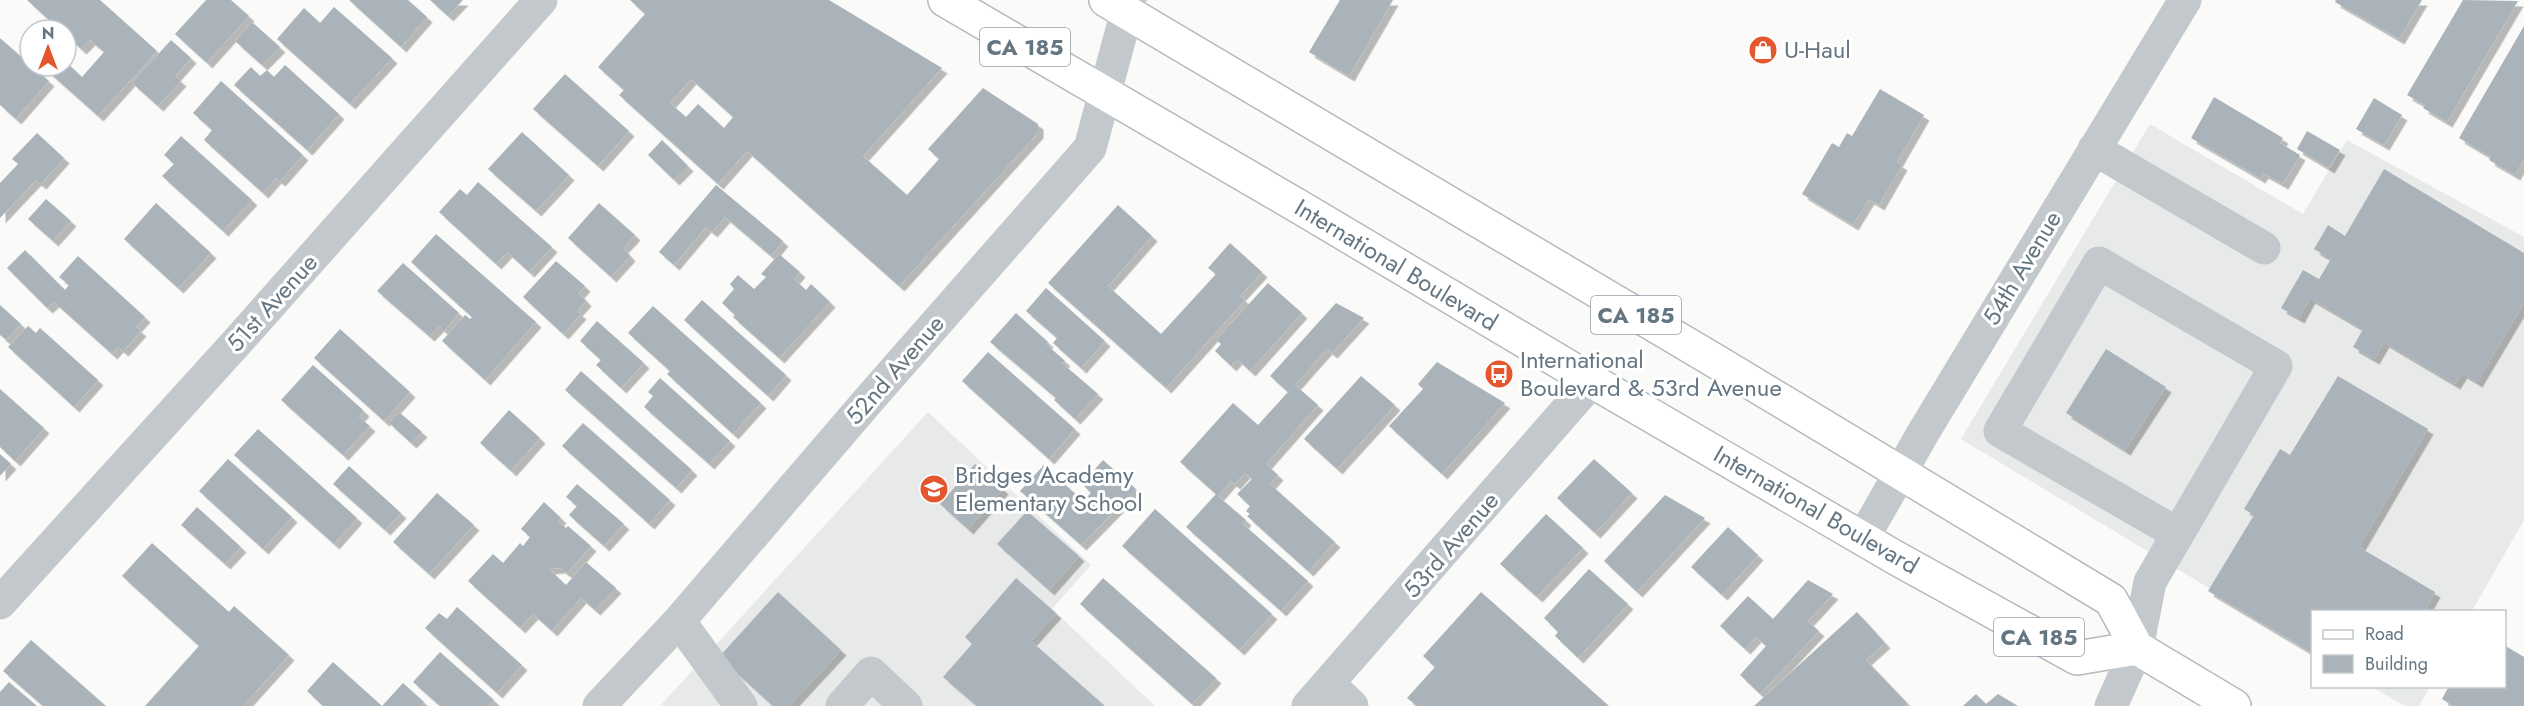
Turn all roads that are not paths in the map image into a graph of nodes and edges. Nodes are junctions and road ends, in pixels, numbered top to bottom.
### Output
1 (541, 0) edge
2 (945, 0) edge
3 (2185, 0) edge
4 (1121, 4) edge
5 (1105, 93) junction
6 (2094, 149) junction
7 (2264, 248) dead end
8 (1592, 381) junction
9 (1900, 473) junction
10 (2178, 534) junction
11 (1863, 538) junction
12 (0, 603) edge
13 (679, 621) junction
14 (2137, 648) junction
15 (1319, 695) edge
16 (599, 706) edge
17 (741, 706) edge
18 (842, 706) edge
19 (906, 706) edge
20 (1352, 706) edge
21 (2111, 706) edge
22 (2234, 706) edge

1 - 12 street, 51st Avenue
2 - 5 main road, International Boulevard / CA 185
3 - 6 street, 54th Avenue
4 - 5 street, 52nd Avenue
4 - 9 main road, CA 185
5 - 8 main road, International Boulevard / CA 185
5 - 13 street, 52nd Avenue
6 - 7 street
6 - 9 street, 54th Avenue
8 - 11 main road, International Boulevard / CA 185
8 - 15 street, 53rd Avenue
9 - 11 street, 54th Avenue
9 - 14 main road, CA 185
10 - 10 street
10 - 14 street
11 - 14 main road, International Boulevard / CA 185
13 - 16 street, 52nd Avenue
13 - 17 street
14 - 21 street
14 - 22 main road
15 - 20 street
18 - 19 street

